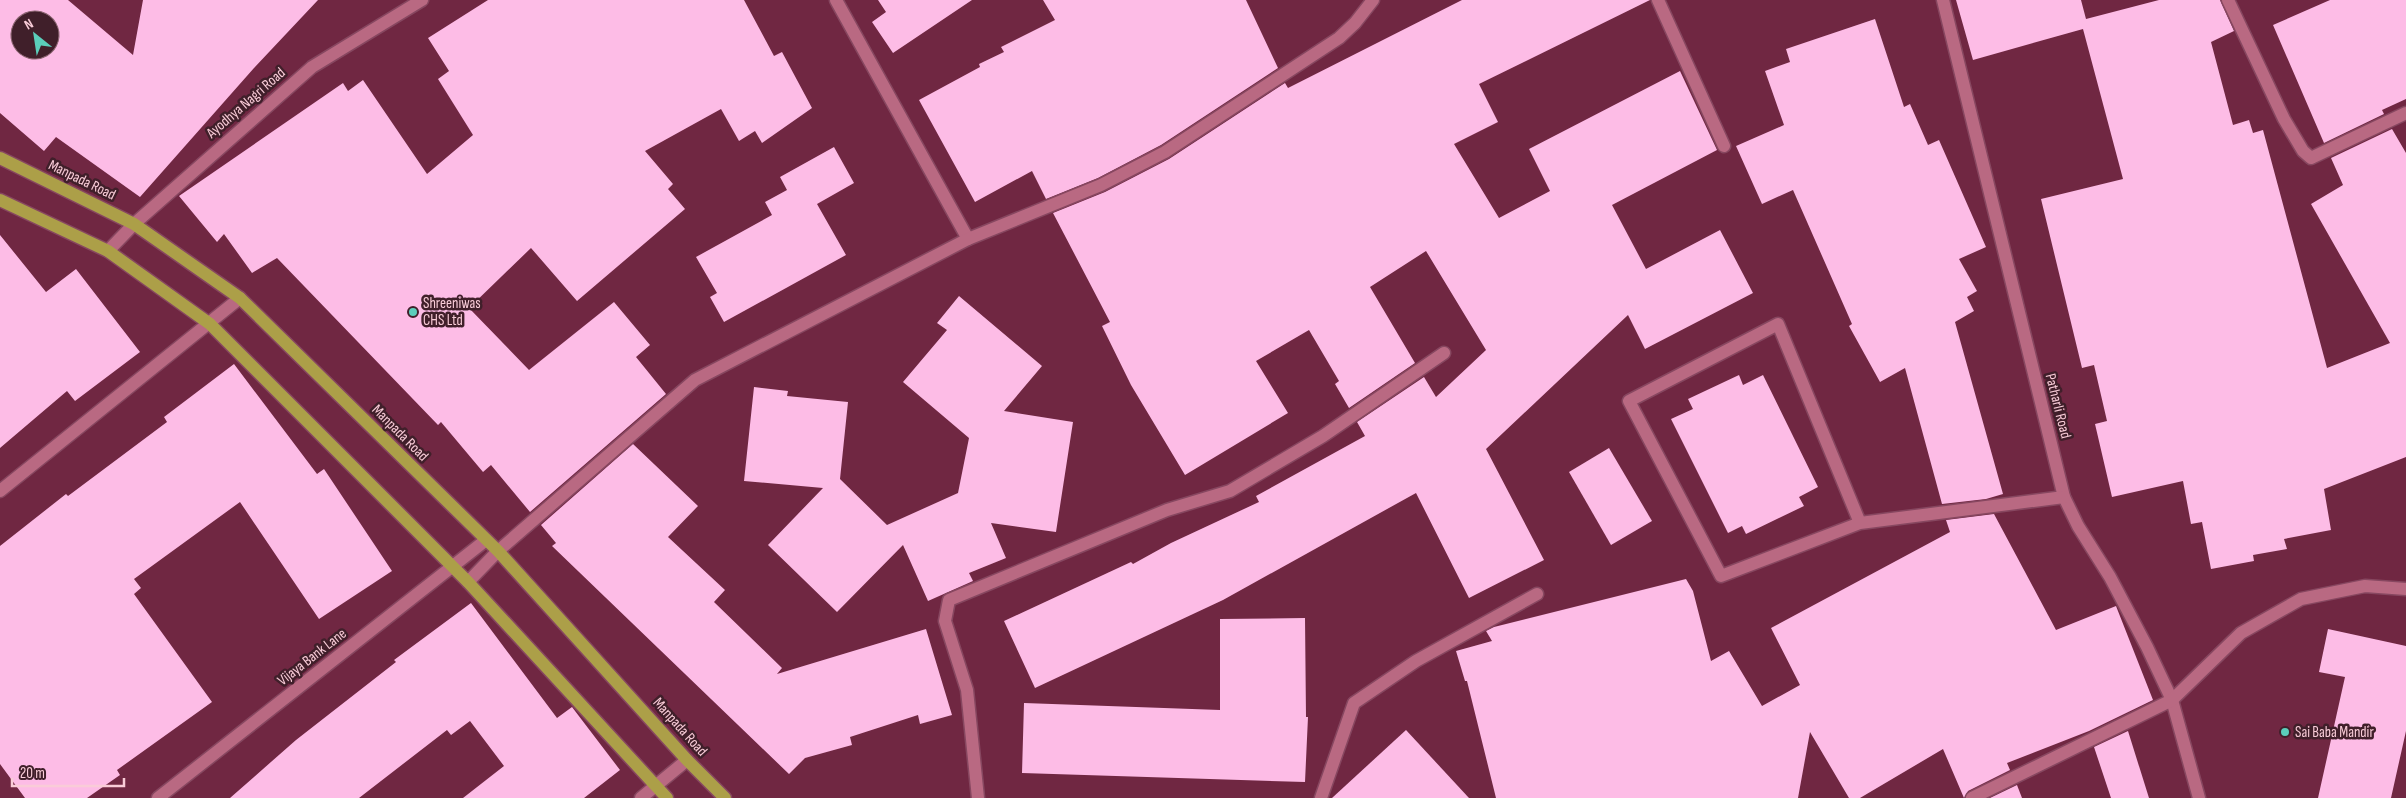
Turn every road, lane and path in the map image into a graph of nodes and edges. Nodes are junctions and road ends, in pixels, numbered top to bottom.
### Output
1 (422, 0) edge
2 (836, 0) edge
3 (1373, 0) edge
4 (1658, 0) edge
5 (1943, 0) edge
6 (2228, 0) edge
7 (2406, 114) edge
8 (1724, 146) dead end
9 (0, 158) edge
10 (0, 200) edge
11 (134, 224) junction
12 (968, 238) junction
13 (108, 251) junction
14 (240, 298) junction
15 (210, 324) junction
16 (1444, 353) dead end
17 (0, 491) edge
18 (2064, 497) junction
19 (1860, 523) junction
20 (486, 540) junction
21 (498, 551) junction
22 (453, 567) junction
23 (468, 582) junction
24 (2406, 590) edge
25 (1537, 594) dead end
26 (2172, 700) junction
27 (687, 760) junction
28 (656, 786) junction
29 (158, 798) edge
30 (641, 798) edge
31 (668, 798) edge
32 (725, 798) edge
33 (978, 798) edge
34 (1321, 798) edge
35 (1972, 798) edge
36 (2200, 798) edge

1 - 11 street, Ayodhya Nagri Road
2 - 12 street
3 - 12 street
4 - 8 street
5 - 18 street, Patharli Road
6 - 7 street
9 - 11 main road, Manpada Road
10 - 13 main road
11 - 13 street, Ayodhya Nagri Road
11 - 14 main road, Manpada Road
12 - 21 street
13 - 15 main road
14 - 15 street
14 - 20 main road, Manpada Road
15 - 17 street
15 - 22 main road
16 - 33 street
18 - 19 street
18 - 26 street, Patharli Road
19 - 19 street
20 - 21 main road, Manpada Road
20 - 22 street, Vijaya Bank Lane
21 - 23 street
21 - 27 main road, Manpada Road
22 - 23 main road
22 - 29 street, Vijaya Bank Lane
23 - 28 main road
24 - 26 street
25 - 34 street
26 - 35 street
26 - 36 street, Patharli Road
27 - 28 street
27 - 32 main road, Manpada Road
28 - 30 street
28 - 31 main road

